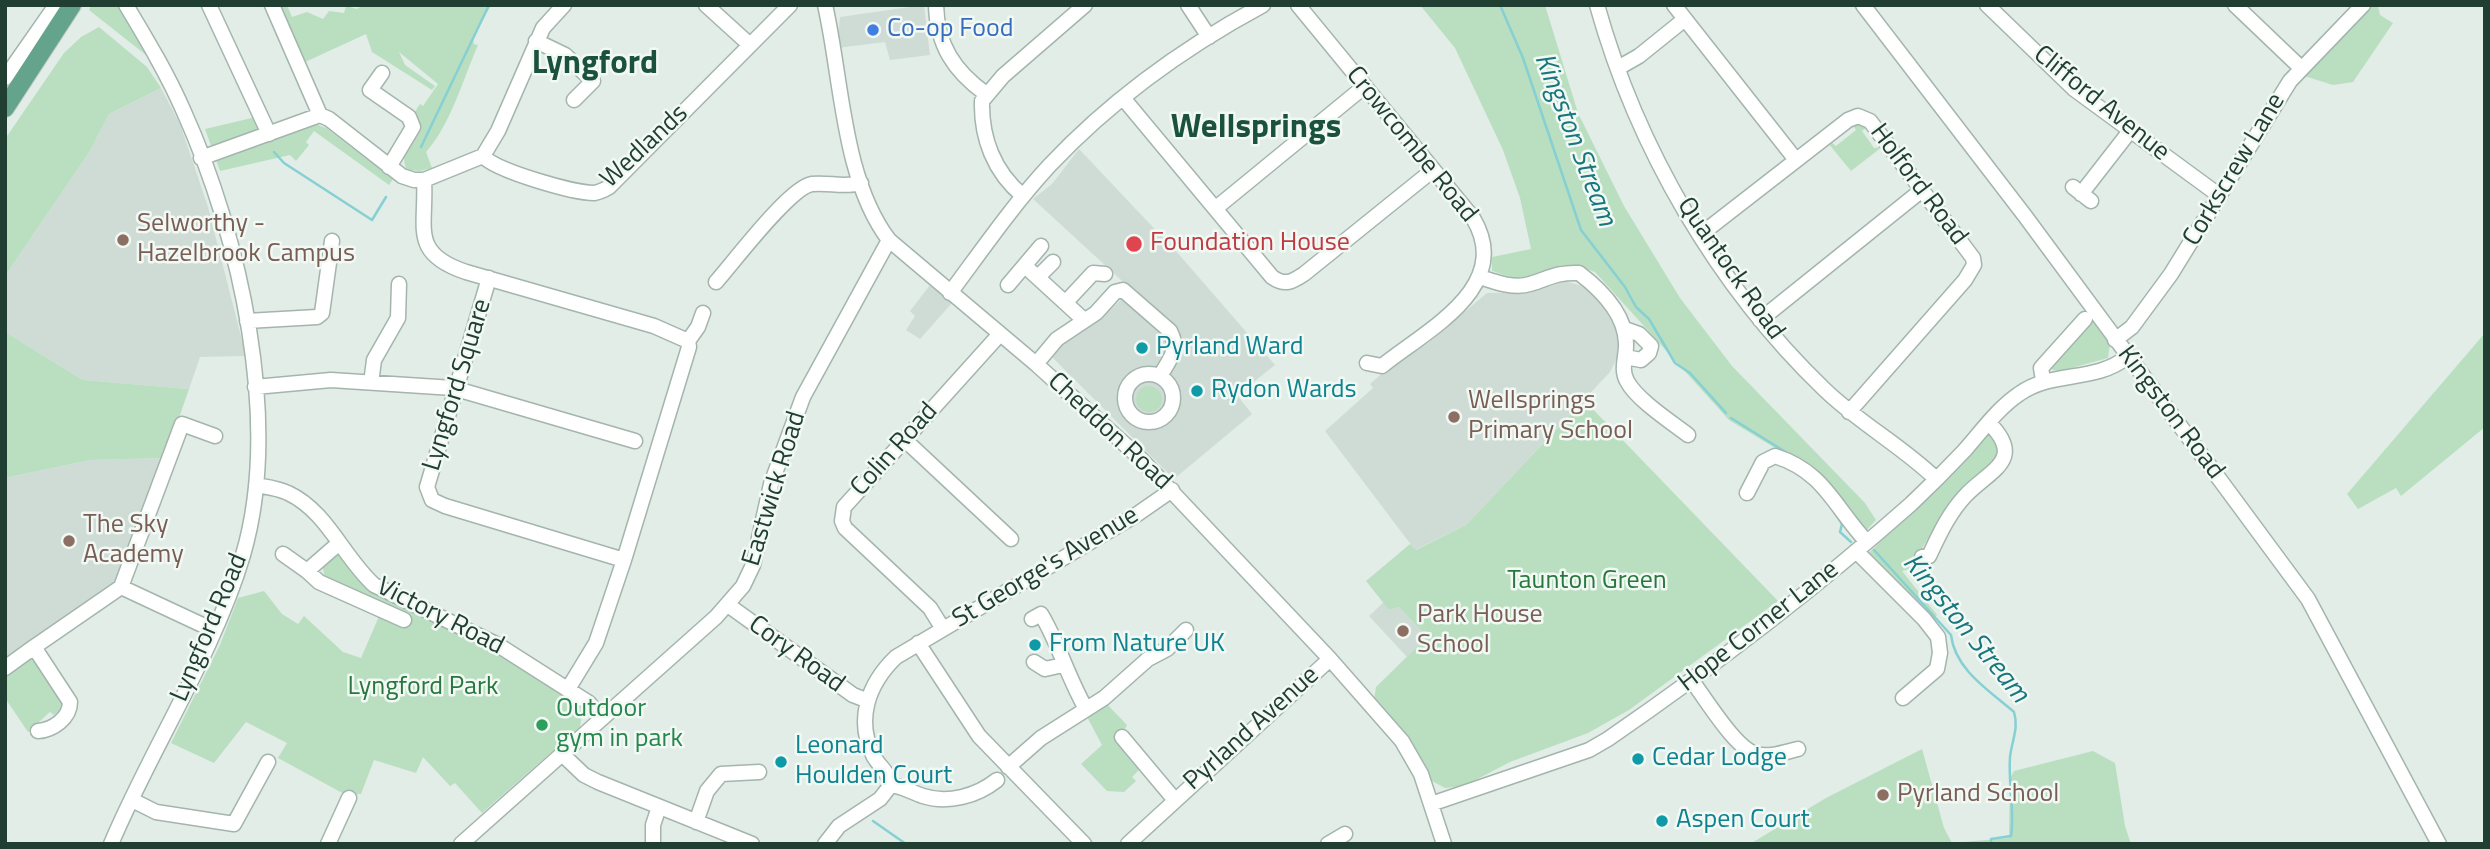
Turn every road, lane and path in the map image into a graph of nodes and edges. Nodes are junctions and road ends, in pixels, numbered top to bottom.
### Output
1 (56, 5) edge
2 (72, 5) edge
3 (126, 5) edge
4 (209, 5) edge
5 (272, 5) edge
6 (564, 5) edge
7 (706, 5) edge
8 (790, 5) edge
9 (825, 5) edge
10 (936, 5) edge
11 (1085, 5) edge
12 (1188, 5) edge
13 (1263, 5) edge
14 (1298, 5) edge
15 (1597, 5) edge
16 (1674, 5) edge
17 (1863, 5) edge
18 (1987, 5) edge
19 (2235, 5) edge
20 (2363, 5) edge
21 (1685, 19) junction
22 (1209, 37) junction
23 (536, 41) junction
24 (750, 46) junction
25 (1618, 68) junction
26 (2301, 68) junction
27 (382, 73) dead end
28 (5, 78) edge
29 (1365, 86) junction
30 (986, 94) junction
31 (1123, 98) junction
32 (575, 100) dead end
33 (5, 108) edge
34 (320, 115) junction
35 (2130, 131) junction
36 (269, 134) junction
37 (483, 156) junction
38 (201, 158) junction
39 (1796, 160) junction
40 (389, 167) junction
41 (1433, 170) junction
42 (424, 180) junction
43 (861, 183) junction
44 (1922, 190) junction
45 (2082, 194) dead end
46 (1023, 196) junction
47 (2220, 196) junction
48 (1216, 208) junction
49 (1700, 235) junction
50 (889, 240) junction
51 (332, 241) dead end
52 (1041, 246) dead end
53 (1053, 262) dead end
54 (1025, 266) junction
55 (1105, 274) dead end
56 (1038, 277) junction
57 (1480, 277) junction
58 (489, 278) junction
59 (716, 282) dead end
60 (399, 284) dead end
61 (1008, 285) dead end
62 (950, 293) junction
63 (1066, 302) junction
64 (703, 313) dead end
65 (2085, 319) dead end
66 (1084, 320) junction
67 (1760, 320) junction
68 (247, 321) junction
69 (1625, 329) junction
70 (1000, 334) junction
71 (2115, 340) junction
72 (688, 341) junction
73 (1626, 357) junction
74 (2127, 357) junction
75 (1367, 363) dead end
76 (1036, 364) junction
77 (1160, 376) dead end
78 (2043, 380) junction
79 (370, 383) junction
80 (256, 387) junction
81 (457, 389) junction
82 (1849, 412) junction
83 (1989, 422) junction
84 (1688, 435) dead end
85 (215, 436) dead end
86 (905, 440) junction
87 (635, 441) dead end
88 (1936, 479) junction
89 (256, 485) junction
90 (1172, 490) junction
91 (1747, 493) dead end
92 (1012, 539) dead end
93 (338, 544) junction
94 (1861, 547) junction
95 (283, 554) dead end
96 (1929, 558) dead end
97 (624, 560) junction
98 (307, 570) junction
99 (121, 587) junction
100 (728, 605) junction
101 (1037, 616) dead end
102 (395, 620) dead end
103 (943, 629) junction
104 (213, 630) junction
105 (1184, 638) dead end
106 (918, 643) junction
107 (34, 647) junction
108 (1330, 659) junction
109 (1034, 662) dead end
110 (1063, 665) junction
111 (5, 668) edge
112 (1692, 681) junction
113 (568, 689) junction
114 (1913, 696) dead end
115 (866, 700) junction
116 (1086, 709) junction
117 (602, 718) junction
118 (38, 731) dead end
119 (1122, 737) dead end
120 (1798, 749) dead end
121 (562, 754) junction
122 (268, 762) dead end
123 (1008, 768) junction
124 (759, 772) dead end
125 (997, 780) dead end
126 (891, 785) junction
127 (1174, 799) junction
128 (132, 800) junction
129 (1431, 804) junction
130 (350, 806) dead end
131 (659, 807) junction
132 (696, 822) junction
133 (1345, 834) dead end
134 (1076, 841) edge
135 (749, 843) edge
136 (111, 844) edge
137 (328, 844) edge
138 (461, 844) edge
139 (653, 844) edge
140 (825, 844) edge
141 (1128, 844) edge
142 (1328, 844) edge
143 (1444, 844) edge
144 (2439, 844) edge

1 - 28 street
2 - 33 main road
3 - 38 street, Lyngford Road
4 - 36 street
5 - 34 street
6 - 23 street
7 - 24 street
8 - 24 street, Wedlands
9 - 43 street, Cheddon Road
10 - 30 street
11 - 30 street
12 - 22 street
13 - 22 street
14 - 29 street, Crowcombe Road
15 - 25 street, Quantock Road
16 - 21 street
17 - 71 street, Kingston Road
18 - 35 street, Clifford Avenue
19 - 26 street
20 - 26 street, Corkscrew Lane
21 - 25 street
21 - 39 street
22 - 31 street
23 - 32 street
23 - 37 street
24 - 37 street, Wedlands
25 - 49 street, Quantock Road
26 - 47 street, Corkscrew Lane
27 - 40 street
29 - 41 street, Crowcombe Road
29 - 48 street
30 - 46 street
31 - 46 street
31 - 48 street
34 - 36 street
34 - 40 street
35 - 45 street
35 - 47 street, Clifford Avenue
36 - 38 street
37 - 42 street
38 - 68 street, Lyngford Road
39 - 44 street, Holford Road
39 - 49 street, Holford Road
40 - 42 street
41 - 48 street
41 - 57 street, Crowcombe Road
42 - 58 street, Lyngford Square
43 - 50 street, Cheddon Road
43 - 59 street
44 - 67 street
44 - 82 street, Holford Road
46 - 62 street
47 - 71 street, Corkscrew Lane
49 - 67 street, Quantock Road
50 - 62 street, Cheddon Road
50 - 100 street, Eastwick Road
51 - 68 street
52 - 54 street
53 - 56 street
54 - 56 street
54 - 61 street
55 - 63 street
56 - 63 street
57 - 69 street
57 - 75 street
58 - 72 street, Lyngford Square
58 - 81 street, Lyngford Square
60 - 79 street
62 - 70 street, Cheddon Road
63 - 66 street
64 - 72 street
65 - 78 street
66 - 76 street
66 - 77 street
67 - 82 street, Quantock Road
68 - 80 street, Lyngford Road
69 - 73 street
69 - 73 street
70 - 76 street, Cheddon Road
70 - 86 street, Colin Road
71 - 74 street, Kingston Road
72 - 97 street
73 - 84 street
74 - 78 street, Hope Corner Lane
74 - 144 street, Kingston Road
76 - 90 street, Cheddon Road
78 - 83 street, Hope Corner Lane
79 - 80 street
79 - 81 street
80 - 89 street, Lyngford Road
81 - 87 street
81 - 97 street, Lyngford Square
82 - 88 street, Quantock Road
83 - 88 street, Hope Corner Lane
83 - 96 street
85 - 99 street
86 - 92 street
86 - 103 street, Colin Road
88 - 94 street, Hope Corner Lane
89 - 93 street, Victory Road
89 - 104 street, Lyngford Road
90 - 103 street, St George's Avenue
90 - 108 street, Cheddon Road
91 - 94 street
93 - 98 street
93 - 113 street, Victory Road
94 - 112 street, Hope Corner Lane
94 - 114 street
95 - 98 street
97 - 113 street
98 - 102 street
99 - 104 street
99 - 107 street
100 - 115 street, Cory Road
100 - 117 street, Eastwick Road
101 - 110 street
103 - 106 street, St George's Avenue
104 - 128 street, Lyngford Road
105 - 116 street
106 - 115 street, St George's Avenue
106 - 123 street
107 - 111 street
107 - 118 street
108 - 127 street, Pyrland Avenue
108 - 129 street, Cheddon Road
109 - 110 street
110 - 116 street
112 - 120 street
112 - 129 street, Hope Corner Lane
113 - 117 street, Victory Road
115 - 126 street
116 - 123 street
117 - 121 street, Eastwick Road
119 - 127 street, Pyrland Avenue
121 - 131 street
121 - 138 street, Eastwick Road
122 - 128 street
123 - 134 street
124 - 132 street
125 - 126 street
126 - 140 street
127 - 141 street, Pyrland Avenue
128 - 136 street, Lyngford Road
129 - 143 street, Cheddon Road
130 - 137 street
131 - 132 street
131 - 139 street
132 - 135 street
133 - 142 street

